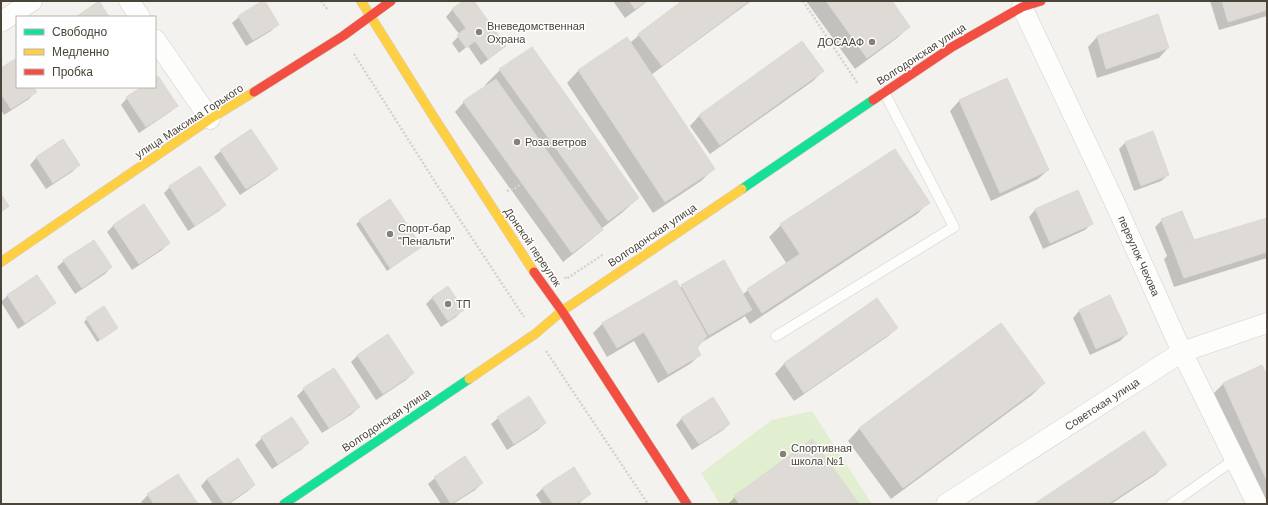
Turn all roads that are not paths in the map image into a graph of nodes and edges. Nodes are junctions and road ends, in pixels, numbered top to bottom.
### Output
1 (32, 1) edge
2 (129, 1) edge
3 (361, 1) edge
4 (391, 1) edge
5 (1041, 1) edge
6 (1022, 7) junction
7 (371, 15) junction
8 (139, 16) edge
9 (1, 22) edge
10 (156, 40) edge
11 (884, 92) junction
12 (210, 119) junction
13 (1, 262) edge
14 (562, 311) junction
15 (1267, 323) edge
16 (776, 336) dead end
17 (1182, 352) junction
18 (1235, 459) junction
19 (284, 504) edge
20 (687, 504) edge
21 (946, 504) edge
22 (1171, 504) edge
23 (1257, 504) edge

1 - 9 street
2 - 8 street
3 - 7 street, Донской переулок
4 - 7 street, улица Максима Горького
5 - 6 street, Волгодонская улица
6 - 11 street, Волгодонская улица
6 - 17 street, переулок Чехова
7 - 12 street, улица Максима Горького
7 - 14 street, Донской переулок
10 - 12 street
11 - 14 street, Волгодонская улица
11 - 16 lane
12 - 13 street, улица Максима Горького
14 - 19 street, Волгодонская улица
14 - 20 street, Донской переулок
15 - 17 street, Советская улица
17 - 18 street, переулок Чехова
17 - 21 street, Советская улица
18 - 22 lane
18 - 23 street, переулок Чехова

